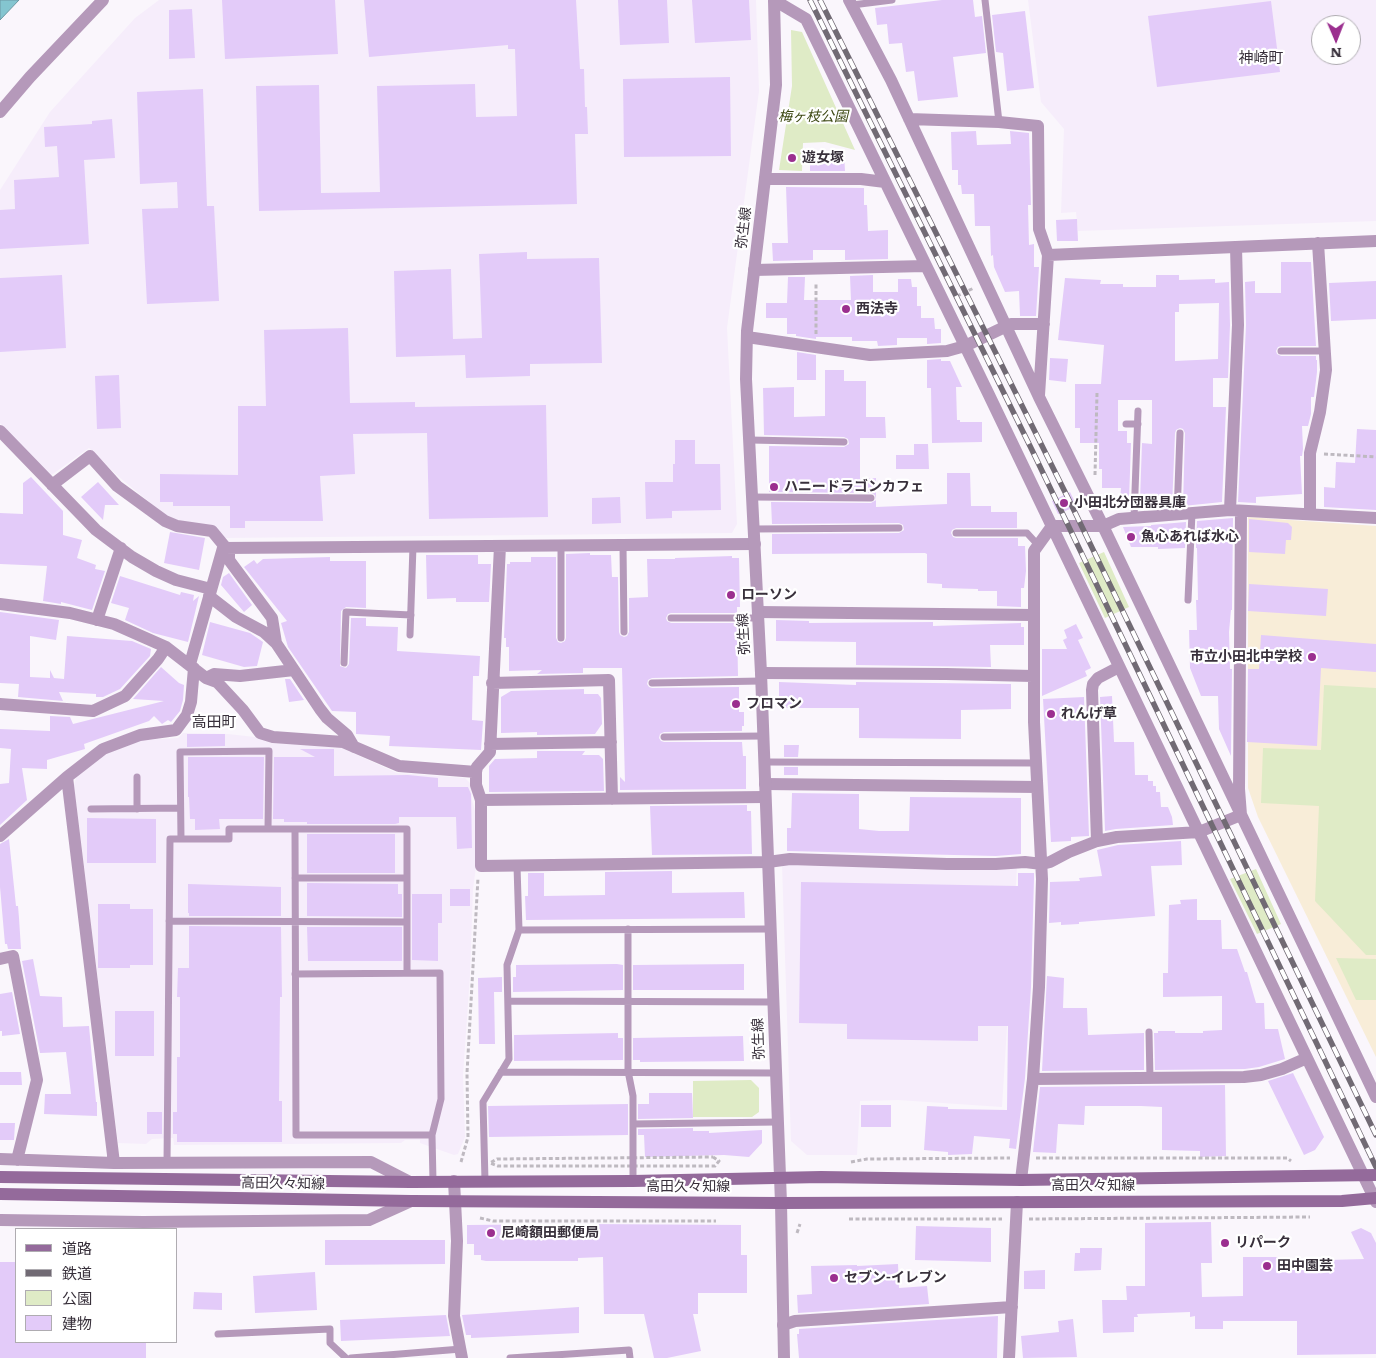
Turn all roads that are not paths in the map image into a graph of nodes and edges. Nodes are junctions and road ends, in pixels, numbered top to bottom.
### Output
1 (103, 0) edge
2 (774, 0) edge
3 (892, 0) edge
4 (985, 0) edge
5 (850, 2) edge
6 (0, 112) edge
7 (909, 119) junction
8 (999, 122) junction
9 (765, 179) junction
10 (885, 182) junction
11 (1376, 241) edge
12 (1318, 243) junction
13 (1236, 247) junction
14 (1048, 255) junction
15 (925, 266) junction
16 (754, 270) junction
17 (1044, 324) junction
18 (1007, 328) junction
19 (747, 337) junction
20 (965, 346) junction
21 (1281, 351) dead end
22 (1325, 351) junction
23 (1039, 397) junction
24 (1138, 411) dead end
25 (1126, 424) dead end
26 (1138, 424) junction
27 (0, 431) edge
28 (1180, 433) dead end
29 (750, 440) junction
30 (844, 442) dead end
31 (52, 485) junction
32 (752, 497) junction
33 (870, 498) dead end
34 (1235, 511) junction
35 (1177, 514) junction
36 (1192, 514) junction
37 (1310, 514) junction
38 (1134, 518) junction
39 (1376, 518) edge
40 (1052, 526) junction
41 (1103, 526) junction
42 (899, 528) dead end
43 (754, 529) junction
44 (956, 533) dead end
45 (755, 544) junction
46 (560, 545) junction
47 (623, 545) junction
48 (1038, 545) junction
49 (412, 546) junction
50 (500, 546) junction
51 (121, 548) junction
52 (228, 548) junction
53 (210, 593) junction
54 (1188, 600) dead end
55 (0, 604) edge
56 (411, 614) junction
57 (758, 615) junction
58 (1033, 615) junction
59 (671, 618) dead end
60 (97, 620) junction
61 (624, 632) dead end
62 (410, 635) dead end
63 (561, 638) dead end
64 (276, 643) junction
65 (166, 647) junction
66 (344, 663) dead end
67 (192, 666) junction
68 (1120, 667) junction
69 (294, 670) junction
70 (1033, 676) junction
71 (761, 677) junction
72 (206, 678) junction
73 (492, 683) junction
74 (652, 683) dead end
75 (0, 704) edge
76 (763, 736) junction
77 (664, 738) dead end
78 (611, 742) junction
79 (490, 744) junction
80 (354, 746) junction
81 (764, 762) junction
82 (1036, 762) junction
83 (476, 772) junction
84 (67, 777) junction
85 (137, 777) dead end
86 (765, 784) junction
87 (1037, 787) junction
88 (765, 798) junction
89 (612, 799) junction
90 (481, 800) junction
91 (180, 808) junction
92 (91, 809) dead end
93 (137, 809) junction
94 (1241, 815) junction
95 (268, 829) junction
96 (295, 829) junction
97 (1199, 832) junction
98 (0, 836) edge
99 (181, 839) junction
100 (1097, 841) junction
101 (768, 862) junction
102 (1042, 864) junction
103 (517, 866) junction
104 (295, 878) junction
105 (407, 878) junction
106 (169, 921) junction
107 (295, 921) junction
108 (407, 922) junction
109 (770, 929) junction
110 (519, 930) junction
111 (628, 930) junction
112 (0, 959) edge
113 (407, 973) junction
114 (295, 974) junction
115 (508, 1001) junction
116 (628, 1001) junction
117 (772, 1002) junction
118 (1149, 1032) dead end
119 (1307, 1058) junction
120 (628, 1071) junction
121 (500, 1072) junction
122 (775, 1073) junction
123 (1033, 1079) junction
124 (1150, 1079) junction
125 (1376, 1097) edge
126 (777, 1122) junction
127 (633, 1124) junction
128 (432, 1134) junction
129 (0, 1159) edge
130 (17, 1160) junction
131 (114, 1163) junction
132 (167, 1163) junction
133 (1370, 1175) edge
134 (0, 1177) edge
135 (780, 1179) junction
136 (1021, 1180) junction
137 (454, 1181) junction
138 (485, 1181) junction
139 (633, 1181) junction
140 (410, 1182) junction
141 (433, 1182) junction
142 (0, 1194) edge
143 (1375, 1199) edge
144 (411, 1200) junction
145 (456, 1201) junction
146 (1016, 1202) junction
147 (781, 1203) junction
148 (0, 1220) edge
149 (1012, 1307) junction
150 (783, 1325) junction
151 (218, 1334) dead end
152 (461, 1354) edge
153 (346, 1358) edge
154 (351, 1358) edge
155 (510, 1358) edge
156 (630, 1358) edge
157 (784, 1358) edge
158 (1009, 1358) edge

1 - 6 street
2 - 9 street, 弥生線
2 - 10 street
3 - 5 lane
4 - 8 lane
5 - 7 street
7 - 8 street
7 - 18 street
8 - 14 street
9 - 10 street
9 - 16 street, 弥生線
10 - 15 street
11 - 12 street
12 - 13 street
12 - 22 street
13 - 14 street
13 - 34 street
14 - 17 street
15 - 16 street
15 - 20 street
16 - 19 street, 弥生線
17 - 18 street
17 - 23 street
18 - 20 street
18 - 23 street
19 - 20 street
19 - 29 street, 弥生線
20 - 40 street
21 - 22 lane
22 - 37 street
23 - 41 street
24 - 26 lane
25 - 26 lane
26 - 38 lane
27 - 31 street
28 - 35 lane
29 - 30 lane
29 - 32 street, 弥生線
31 - 51 street
31 - 52 street
32 - 33 lane
32 - 43 street, 弥生線
34 - 36 street
34 - 37 street
34 - 94 street
35 - 36 street
35 - 38 street
36 - 54 lane
37 - 39 street
38 - 41 street
40 - 41 street
40 - 48 street
40 - 68 street
41 - 94 street
42 - 43 lane
43 - 45 street, 弥生線
44 - 48 lane
45 - 47 street
45 - 57 street, 弥生線
46 - 47 street
46 - 50 street
46 - 63 lane
47 - 61 lane
48 - 58 street
49 - 50 street
49 - 52 street
49 - 56 lane
50 - 73 street
51 - 53 street
51 - 60 street
52 - 53 street
52 - 64 street
53 - 64 street
53 - 67 street
55 - 60 street
56 - 62 lane
56 - 66 lane
57 - 58 street
57 - 59 lane
57 - 71 street, 弥生線
58 - 70 street
60 - 65 street
64 - 69 street
65 - 67 street
65 - 75 street
67 - 72 street
67 - 84 street
68 - 97 street
68 - 100 street
69 - 72 street
69 - 80 street
70 - 71 street
70 - 82 street
71 - 74 lane
71 - 76 street, 弥生線
72 - 80 street
73 - 78 street
73 - 79 street
76 - 77 lane
76 - 81 street, 弥生線
78 - 79 street
78 - 89 street
79 - 83 street
80 - 83 street
81 - 82 lane
81 - 86 street, 弥生線
82 - 87 street
83 - 90 street
84 - 98 street
84 - 131 street
85 - 93 lane
86 - 87 street
86 - 88 street, 弥生線
87 - 102 street
88 - 89 street
88 - 101 street, 弥生線
89 - 90 street
90 - 103 street
91 - 93 lane
91 - 95 lane
91 - 99 lane
92 - 93 lane
94 - 97 street
94 - 125 street
95 - 96 lane
95 - 99 lane
96 - 104 lane
96 - 105 lane
97 - 100 street
97 - 119 street
99 - 106 lane
100 - 102 street
101 - 102 street
101 - 103 street
101 - 109 street, 弥生線
102 - 123 street
103 - 110 lane
104 - 105 lane
104 - 107 lane
105 - 108 lane
106 - 107 lane
106 - 132 lane
107 - 108 lane
107 - 114 lane
108 - 113 lane
109 - 111 lane
109 - 117 street, 弥生線
110 - 111 lane
110 - 115 lane
111 - 116 lane
112 - 130 street
113 - 114 lane
113 - 128 lane
114 - 128 lane
115 - 116 lane
115 - 121 lane
116 - 117 lane
116 - 120 lane
117 - 122 street, 弥生線
118 - 124 lane
119 - 124 street
119 - 133 street
120 - 121 lane
120 - 122 lane
120 - 127 lane
121 - 138 lane
122 - 126 street, 弥生線
123 - 124 street
123 - 136 street
126 - 127 lane
126 - 135 street, 弥生線
127 - 139 lane
128 - 141 lane
129 - 130 street
130 - 131 street
131 - 132 street
132 - 140 street
133 - 136 main road, 高田久々知線
133 - 143 street
134 - 140 main road, 高田久々知線
135 - 136 main road, 高田久々知線
135 - 139 main road, 高田久々知線
135 - 147 street, 弥生線
137 - 138 main road, 高田久々知線
137 - 141 main road, 高田久々知線
137 - 145 street
138 - 139 main road, 高田久々知線
140 - 141 main road, 高田久々知線
142 - 144 main road, 高田久々知線
143 - 146 main road, 高田久々知線
144 - 145 main road, 高田久々知線
144 - 148 street
145 - 147 main road, 高田久々知線
145 - 152 street
146 - 147 main road, 高田久々知線
146 - 149 street
147 - 150 street, 弥生線
149 - 150 street
149 - 158 street
150 - 157 street, 弥生線
151 - 153 lane
152 - 154 lane
155 - 156 lane

